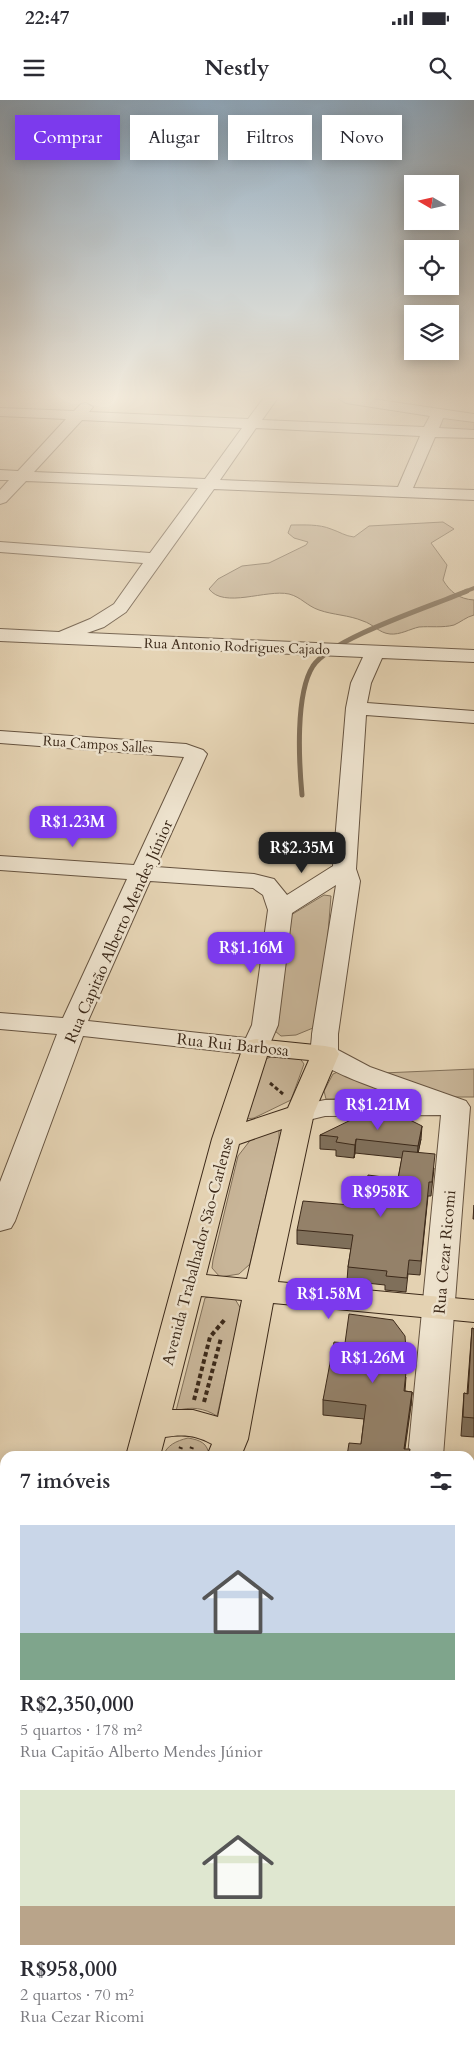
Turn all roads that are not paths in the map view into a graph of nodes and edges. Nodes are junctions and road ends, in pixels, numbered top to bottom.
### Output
1 (203, 490) edge
2 (374, 490) edge
3 (404, 491) joint
4 (474, 494) edge
5 (0, 548) edge
6 (155, 559) junction
7 (7, 636) edge
8 (48, 638) junction
9 (370, 651) junction
10 (0, 655) edge
11 (474, 656) edge
12 (356, 708) junction
13 (474, 717) edge
14 (0, 737) edge
15 (196, 754) joint
16 (0, 863) edge
17 (344, 870) junction
18 (144, 872) junction
19 (280, 910) junction
20 (0, 1021) edge
21 (74, 1027) junction
22 (256, 1047) junction
23 (325, 1054) junction
24 (465, 1107) edge
25 (300, 1112) junction
26 (226, 1139) junction
27 (0, 1221) edge
28 (188, 1284) junction
29 (260, 1290) junction
30 (440, 1308) junction
31 (474, 1311) edge
32 (147, 1441) edge
33 (228, 1448) edge
34 (426, 1451) edge

1 - 6 street
2 - 3 street
3 - 4 street
5 - 6 street
6 - 8 street
7 - 8 street, Rua Antonio Rodrigues Cajado
7 - 10 street
8 - 9 street, Rua Antonio Rodrigues Cajado
9 - 11 street, Rua Antonio Rodrigues Cajado
9 - 12 street
12 - 13 street
12 - 17 street
14 - 15 street, Rua Campos Salles
15 - 18 street, Rua Capitão Alberto Mendes Júnior
16 - 18 street
17 - 19 street
17 - 23 street
18 - 19 street
18 - 21 street, Rua Capitão Alberto Mendes Júnior
19 - 22 street
20 - 21 street, Rua Rui Barbosa
21 - 22 street, Rua Rui Barbosa
21 - 27 street, Rua Capitão Alberto Mendes Júnior
22 - 23 main road, Rua Rui Barbosa
22 - 26 main road, Avenida Trabalhador São-Carlense
23 - 24 street, Rua Rui Barbosa
23 - 25 main road
24 - 25 street
24 - 30 street, Rua Cezar Ricomi
25 - 26 main road
25 - 29 main road
26 - 28 main road, Avenida Trabalhador São-Carlense
28 - 29 main road
28 - 32 main road, Avenida Trabalhador São-Carlense
29 - 30 main road
29 - 33 main road
30 - 31 main road
30 - 34 street, Rua Cezar Ricomi
32 - 33 main road

